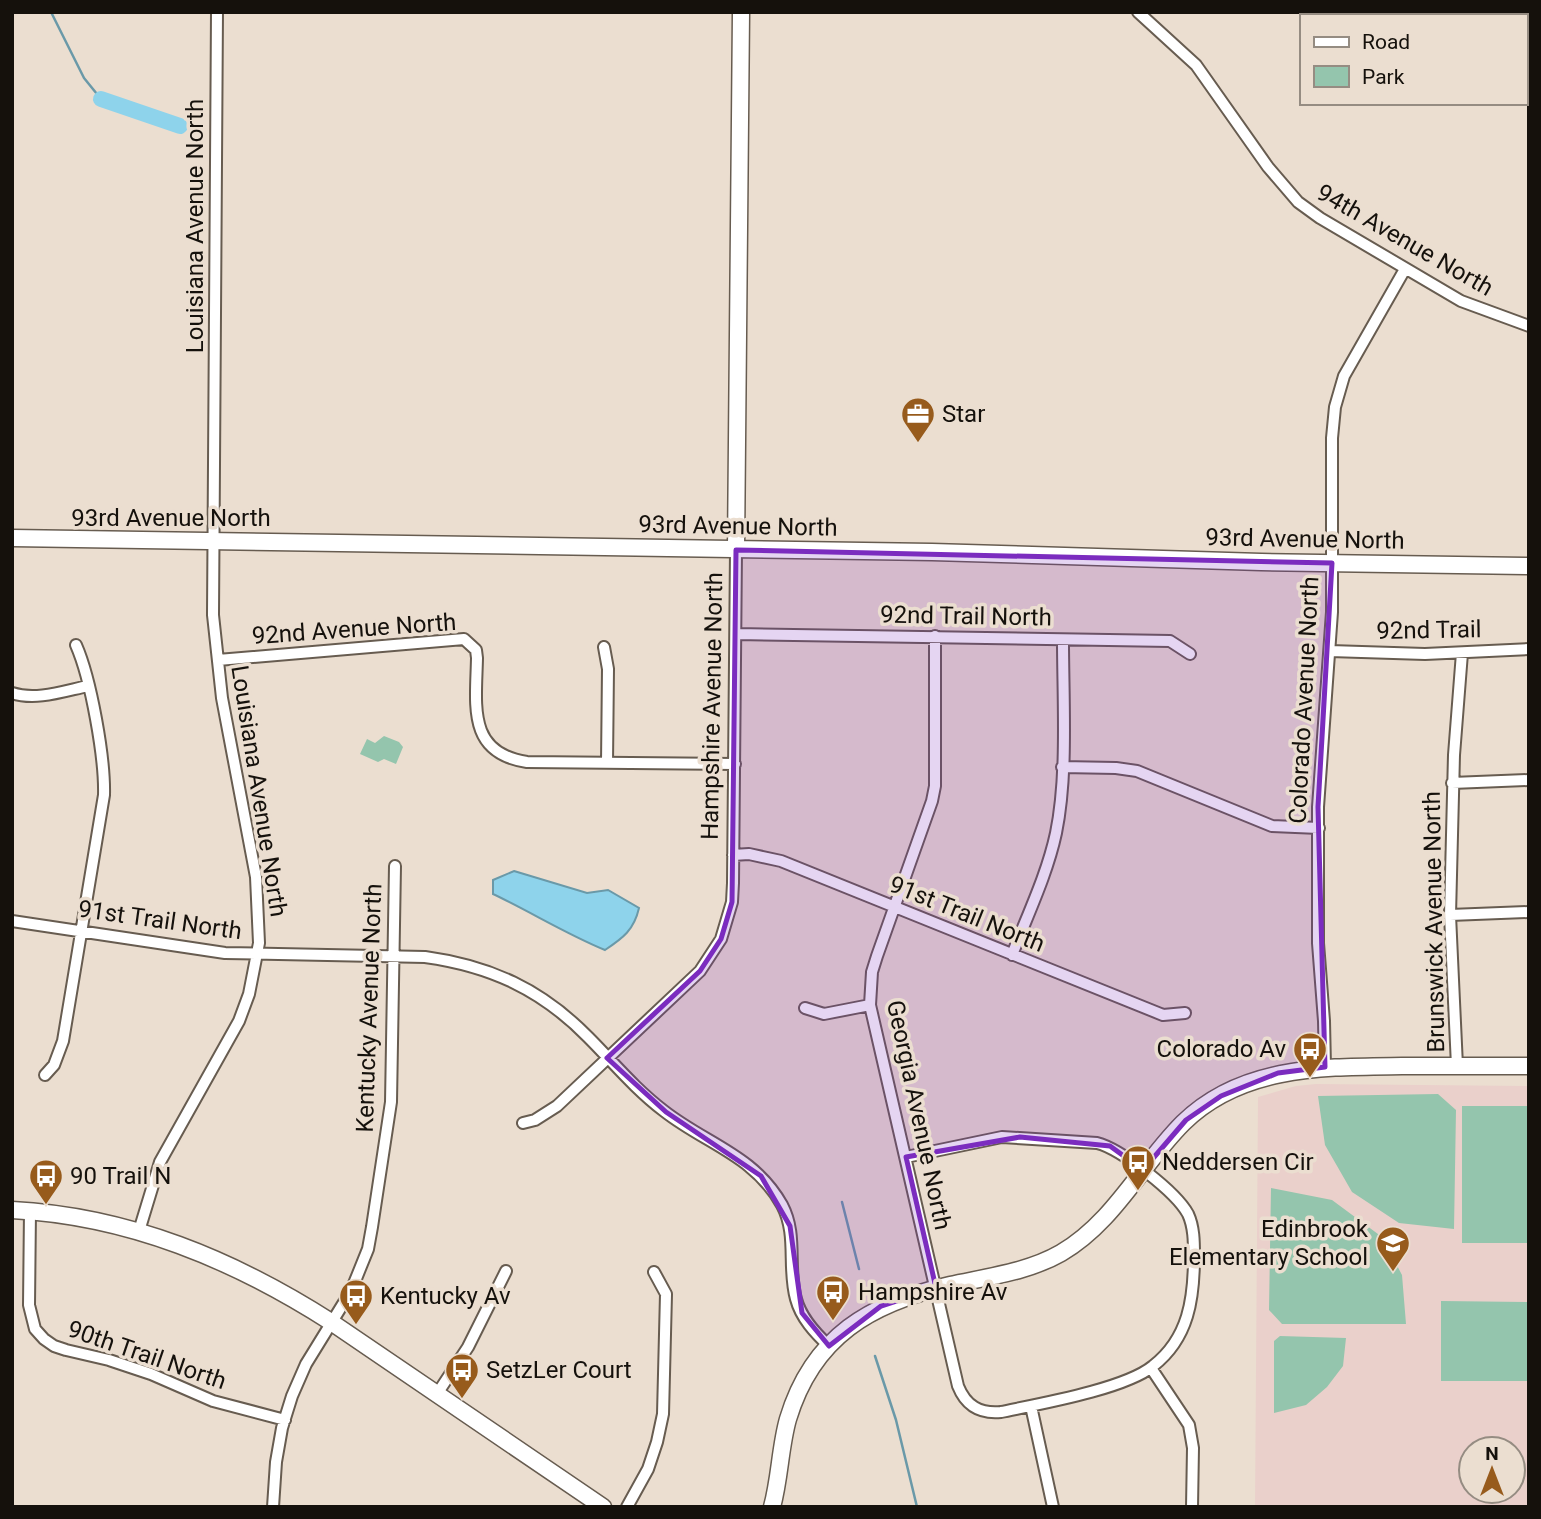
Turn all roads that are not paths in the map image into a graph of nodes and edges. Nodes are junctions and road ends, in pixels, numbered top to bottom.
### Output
1 (217, 12) edge
2 (741, 12) edge
3 (1138, 12) edge
4 (1405, 269) junction
5 (1529, 326) edge
6 (12, 538) edge
7 (214, 541) junction
8 (736, 550) junction
9 (1529, 557) edge
10 (1332, 564) junction
11 (1463, 565) junction
12 (1529, 566) edge
13 (737, 634) junction
14 (935, 636) junction
15 (1063, 640) junction
16 (76, 645) dead end
17 (604, 647) dead end
18 (1529, 649) edge
19 (1330, 651) junction
20 (1462, 653) junction
21 (1189, 654) dead end
22 (218, 660) junction
23 (88, 686) junction
24 (12, 693) edge
25 (607, 763) junction
26 (735, 764) junction
27 (1062, 767) junction
28 (1529, 780) edge
29 (1452, 783) junction
30 (1319, 828) junction
31 (733, 855) junction
32 (395, 866) dead end
33 (894, 908) junction
34 (1529, 912) edge
35 (1450, 915) junction
36 (12, 921) edge
37 (80, 931) junction
38 (258, 954) junction
39 (1012, 955) junction
40 (394, 956) junction
41 (870, 1005) junction
42 (805, 1008) dead end
43 (1185, 1013) dead end
44 (607, 1058) junction
45 (1457, 1066) junction
46 (1529, 1066) edge
47 (1325, 1067) junction
48 (46, 1075) dead end
49 (523, 1123) dead end
50 (906, 1157) junction
51 (1143, 1170) junction
52 (12, 1210) edge
53 (30, 1211) junction
54 (139, 1231) junction
55 (506, 1270) dead end
56 (654, 1272) dead end
57 (936, 1288) junction
58 (331, 1322) junction
59 (829, 1346) junction
60 (1151, 1368) junction
61 (437, 1394) junction
62 (1031, 1406) junction
63 (285, 1420) junction
64 (273, 1507) edge
65 (603, 1507) edge
66 (627, 1507) edge
67 (772, 1507) edge
68 (1053, 1507) edge
69 (1192, 1507) edge

1 - 7 street, Louisiana Avenue North
2 - 8 street, Hampshire Avenue North
3 - 4 street, 94th Avenue North
4 - 5 street, 94th Avenue North
4 - 10 street, Colorado Avenue North
6 - 7 street, 93rd Avenue North
7 - 8 street, 93rd Avenue North
7 - 22 street, Louisiana Avenue North
8 - 10 street, 93rd Avenue North
8 - 13 street, Hampshire Avenue North
9 - 11 street, 93rd Avenue North
10 - 11 street, 93rd Avenue North
10 - 19 street, Colorado Avenue North
11 - 12 street, 93rd Avenue North
13 - 14 street, 92nd Trail North
13 - 26 street, Hampshire Avenue North
14 - 15 street, 92nd Trail North
14 - 33 street, Georgia Avenue North
15 - 21 street, 92nd Trail North
15 - 27 street
16 - 23 street
17 - 25 street
18 - 20 street, 92nd Trail
19 - 20 street, 92nd Trail
19 - 30 street, Colorado Avenue North
20 - 29 street, Brunswick Avenue North
22 - 25 street, 92nd Avenue North
22 - 38 street, Louisiana Avenue North
23 - 24 street
23 - 37 street
25 - 26 street, 92nd Avenue North
26 - 31 street, Hampshire Avenue North
27 - 30 street
27 - 39 street
28 - 29 street
29 - 35 street, Brunswick Avenue North
30 - 47 street, Colorado Avenue North
31 - 33 street, 91st Trail North
31 - 44 street, Hampshire Avenue North
32 - 40 street, Kentucky Avenue North
33 - 39 street, 91st Trail North
33 - 41 street, Georgia Avenue North
34 - 35 street
35 - 45 street, Brunswick Avenue North
36 - 37 street, 91st Trail North
37 - 38 street, 91st Trail North
37 - 48 street
38 - 40 street, 91st Trail North
38 - 54 street, Louisiana Avenue North
39 - 43 street, 91st Trail North
40 - 44 street, 91st Trail North
40 - 58 street, Kentucky Avenue North
41 - 42 street
41 - 50 street, Georgia Avenue North
44 - 49 street, Hampshire Avenue North
44 - 59 street
45 - 46 street
45 - 47 street
47 - 51 street
50 - 51 street
50 - 57 street, Georgia Avenue North
51 - 57 street
51 - 60 street
52 - 53 street
53 - 54 street
53 - 63 street, 90th Trail North
54 - 58 street
55 - 61 street
56 - 66 street
57 - 59 street
57 - 62 street, Georgia Avenue North
58 - 61 street
58 - 63 street, Kentucky Avenue North
59 - 67 street
60 - 62 street
60 - 69 street
61 - 65 street
62 - 68 street
63 - 64 street, Kentucky Avenue North

